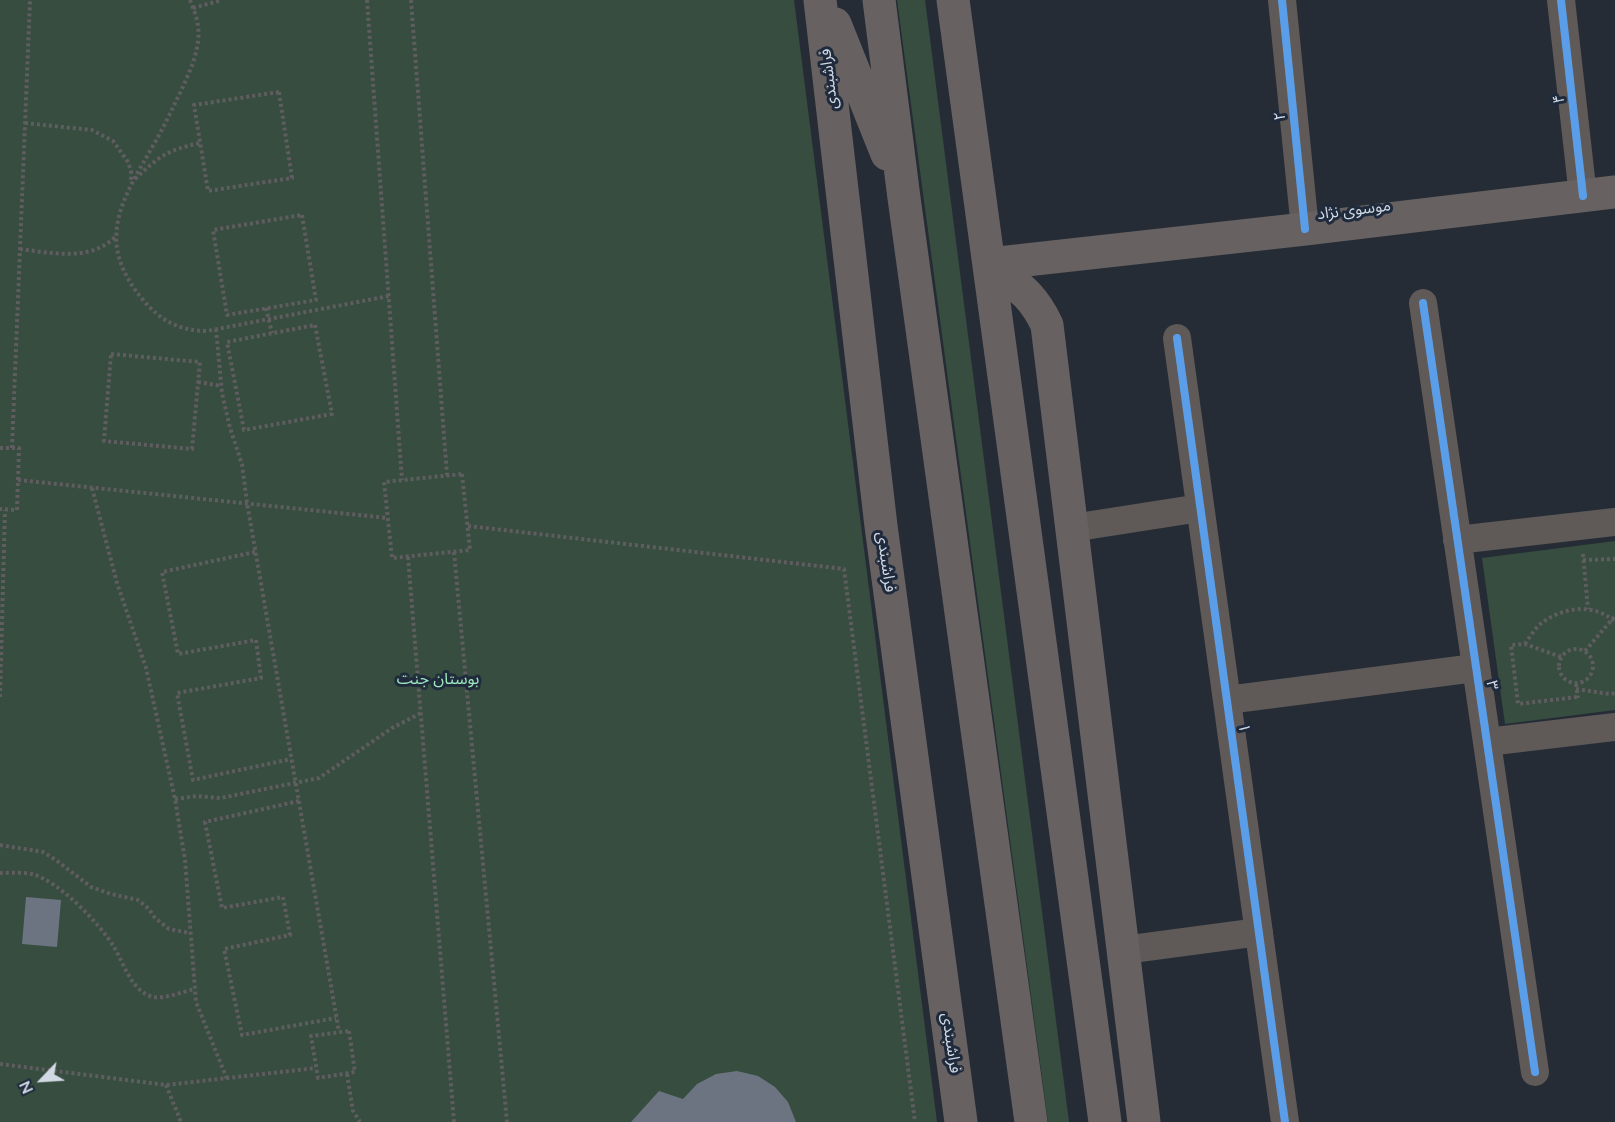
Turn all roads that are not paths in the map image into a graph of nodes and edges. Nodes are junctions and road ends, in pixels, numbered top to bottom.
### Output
1 (820, 0) edge
2 (825, 0) edge
3 (879, 0) edge
4 (954, 0) edge
5 (1282, 0) edge
6 (1561, 0) edge
7 (1615, 192) edge
8 (1583, 196) junction
9 (904, 198) junction
10 (1305, 229) junction
11 (990, 264) junction
12 (1422, 303) dead end
13 (1177, 338) dead end
14 (1200, 508) junction
15 (1615, 522) edge
16 (1072, 528) junction
17 (1457, 540) junction
18 (1476, 668) junction
19 (1227, 700) junction
20 (1615, 727) edge
21 (1486, 742) junction
22 (1259, 932) junction
23 (1124, 950) junction
24 (1534, 1072) dead end
25 (1026, 1085) junction
26 (961, 1122) edge
27 (1025, 1122) edge
28 (1031, 1122) edge
29 (1105, 1122) edge
30 (1144, 1122) edge
31 (1285, 1122) edge

1 - 26 main road, فراشبندی
2 - 9 main road
3 - 9 main road
4 - 11 main road
5 - 10 street, ۲
6 - 8 street, ۴
7 - 8 main road, موسوی نژاد
8 - 10 main road, موسوی نژاد
9 - 25 main road
10 - 11 main road, موسوی نژاد
11 - 16 main road
11 - 29 main road
12 - 17 street, ۳
13 - 14 street, ۱
14 - 16 street
14 - 19 street, ۱
15 - 17 street
16 - 23 main road
17 - 18 street, ۳
18 - 19 street
18 - 21 street, ۳
19 - 22 street, ۱
20 - 21 street
21 - 24 street, ۳
22 - 23 street
22 - 31 street, ۱
23 - 30 main road
25 - 27 main road
25 - 28 main road

